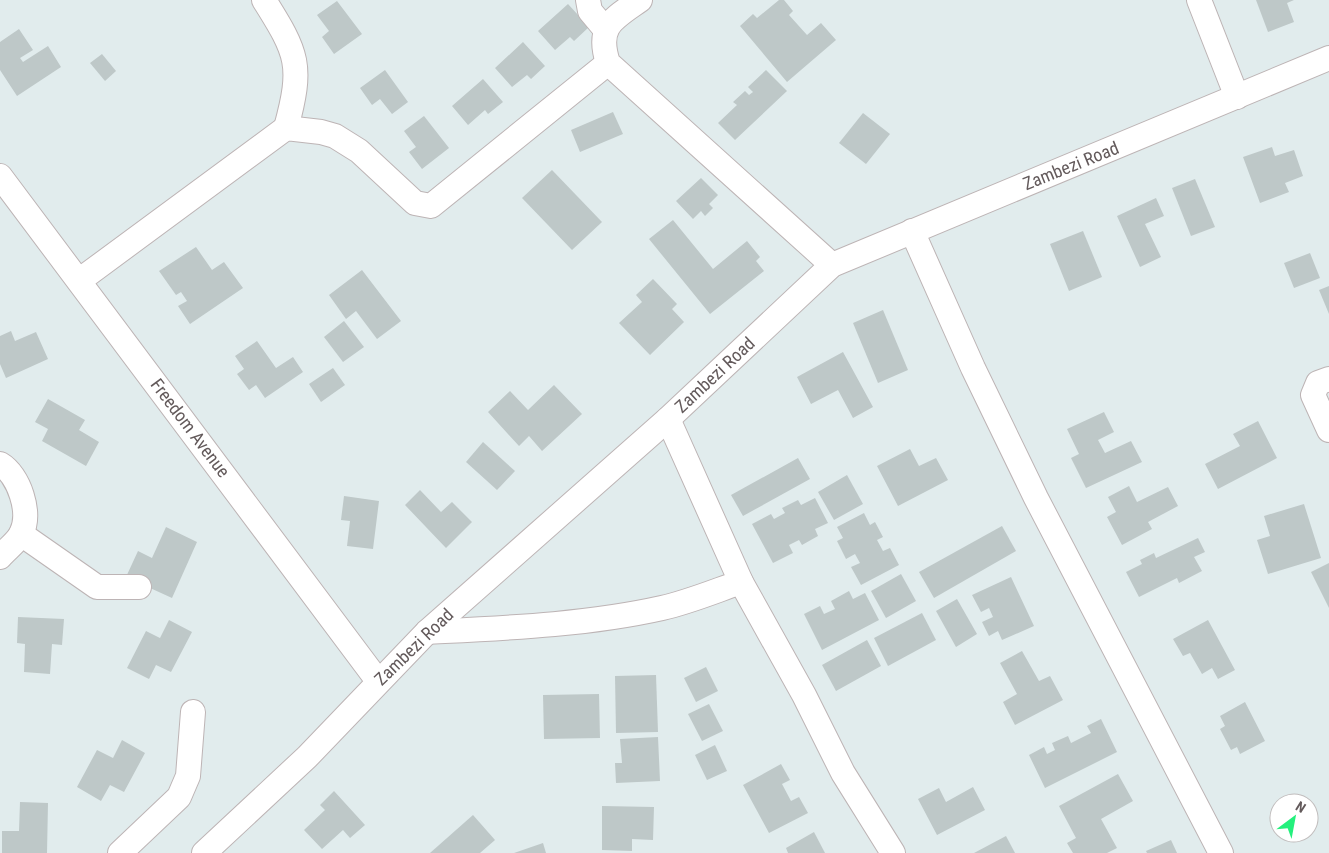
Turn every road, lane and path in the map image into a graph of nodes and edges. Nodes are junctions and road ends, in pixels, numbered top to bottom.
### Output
1 (264, 0) edge
2 (588, 0) edge
3 (640, 0) edge
4 (1199, 0) edge
5 (605, 29) junction
6 (1329, 58) edge
7 (608, 63) junction
8 (1237, 96) junction
9 (286, 128) junction
10 (0, 176) edge
11 (912, 231) junction
12 (832, 265) junction
13 (80, 280) junction
14 (1329, 379) edge
15 (668, 419) junction
16 (1329, 430) edge
17 (0, 464) edge
18 (21, 534) junction
19 (0, 557) edge
20 (741, 582) junction
21 (138, 587) dead end
22 (427, 632) junction
23 (378, 681) junction
24 (193, 712) dead end
25 (120, 853) edge
26 (204, 853) edge
27 (893, 853) edge
28 (1221, 853) edge

1 - 9 street
2 - 5 street
3 - 5 street
4 - 8 street
5 - 7 street
6 - 8 street, Zambezi Road
7 - 9 street
7 - 12 street
8 - 11 street, Zambezi Road
9 - 13 street
10 - 13 street, Freedom Avenue
11 - 12 street, Zambezi Road
11 - 28 street
12 - 15 street, Zambezi Road
13 - 23 street, Freedom Avenue
14 - 16 street
15 - 20 street
15 - 22 street, Zambezi Road
17 - 18 street
18 - 19 street
18 - 21 street
20 - 22 street
20 - 27 street
22 - 23 street, Zambezi Road
23 - 26 street, Zambezi Road
24 - 25 street

